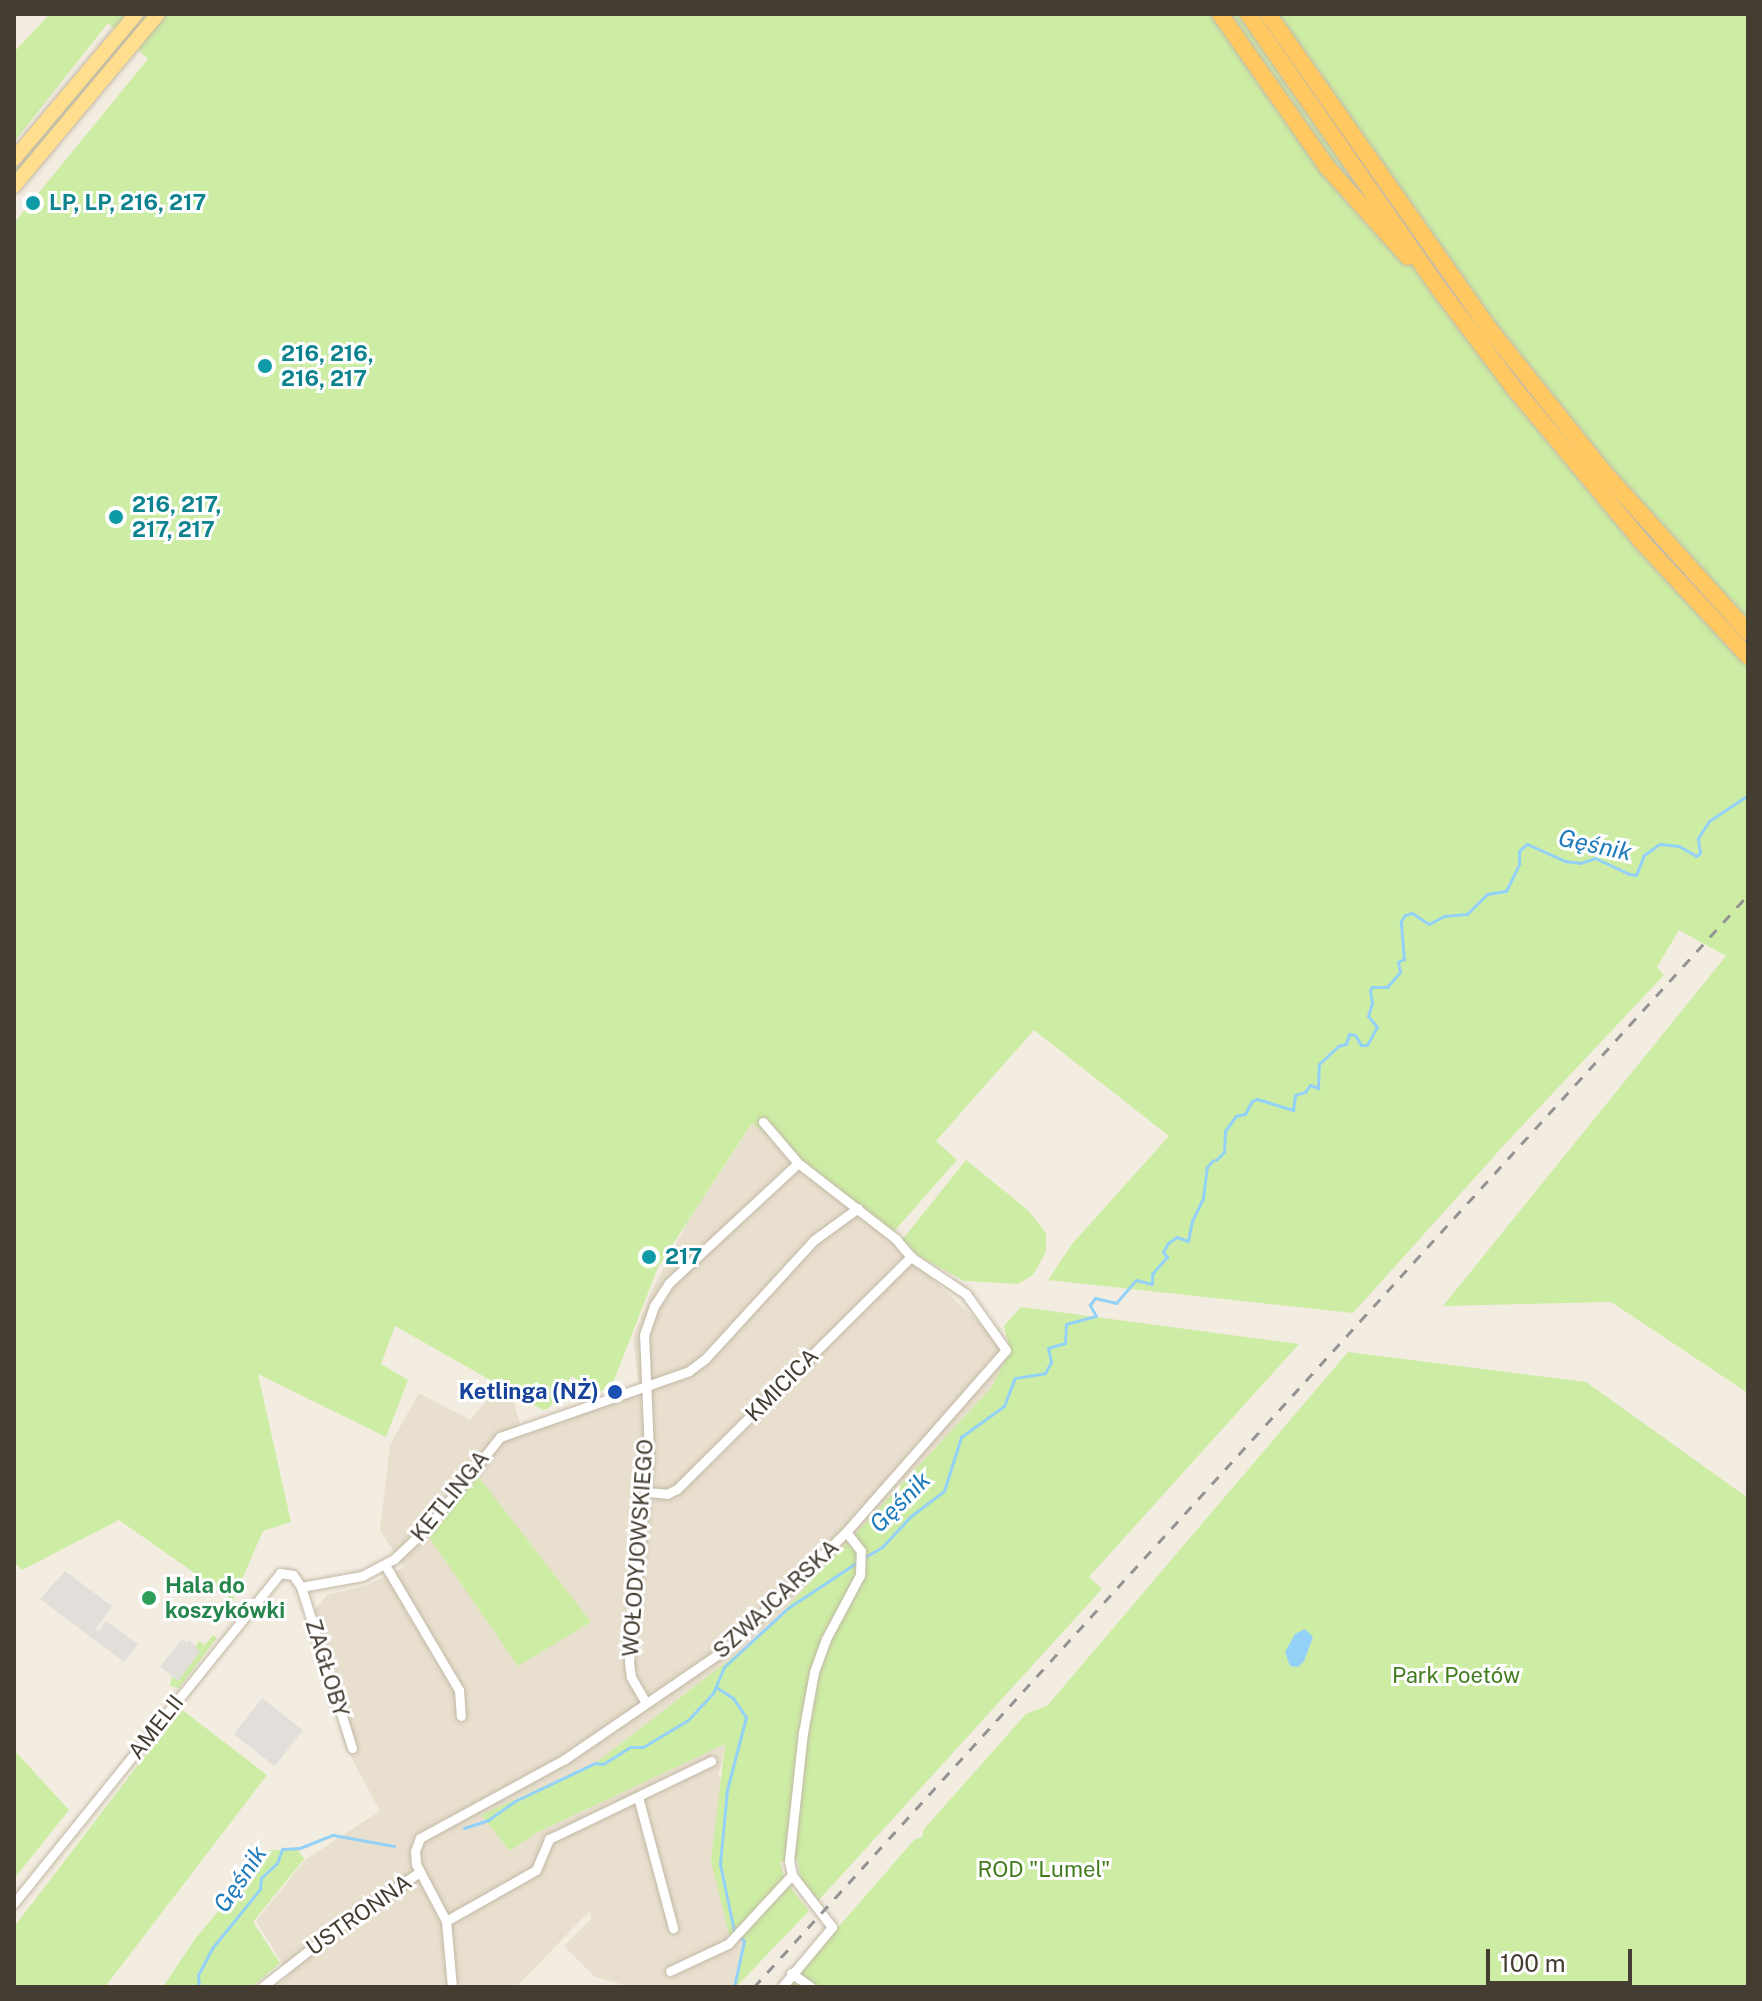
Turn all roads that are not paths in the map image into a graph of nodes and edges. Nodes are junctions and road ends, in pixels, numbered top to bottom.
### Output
1 (136, 14) edge
2 (158, 14) edge
3 (1220, 14) edge
4 (1248, 14) edge
5 (1268, 14) edge
6 (14, 159) edge
7 (14, 186) edge
8 (1440, 290) junction
9 (1748, 632) edge
10 (1748, 656) edge
11 (763, 1122) dead end
12 (798, 1163) junction
13 (858, 1208) junction
14 (911, 1257) junction
15 (644, 1388) junction
16 (646, 1492) junction
17 (846, 1532) junction
18 (385, 1565) junction
19 (301, 1587) junction
20 (646, 1703) junction
21 (461, 1716) dead end
22 (352, 1748) dead end
23 (711, 1761) dead end
24 (638, 1797) junction
25 (418, 1873) junction
26 (792, 1875) junction
27 (14, 1903) edge
28 (446, 1921) junction
29 (673, 1928) dead end
30 (670, 1971) dead end
31 (791, 1973) junction
32 (262, 1987) edge
33 (452, 1987) edge
34 (782, 1987) edge
35 (811, 1987) edge

1 - 6 main road
2 - 7 main road
3 - 8 highway
4 - 8 highway
5 - 9 highway
8 - 10 highway
11 - 12 street, SZWAJCARSKA
12 - 13 street, SZWAJCARSKA
12 - 15 street, WOŁODYJOWSKIEGO
13 - 14 street, SZWAJCARSKA
13 - 15 street, KETLINGA
14 - 16 street, KMICICA
14 - 17 street, SZWAJCARSKA
15 - 16 street, WOŁODYJOWSKIEGO
15 - 18 street, KETLINGA
16 - 20 street, WOŁODYJOWSKIEGO
17 - 20 street, SZWAJCARSKA
17 - 26 street
18 - 19 street, KETLINGA
18 - 21 street
19 - 22 street, ZAGŁOBY
19 - 27 street, AMELII
20 - 25 street, SZWAJCARSKA
23 - 24 street
24 - 28 street
24 - 29 street
25 - 28 street
25 - 32 street, USTRONNA
26 - 30 street
26 - 31 street
28 - 33 street
31 - 34 street
31 - 35 street

